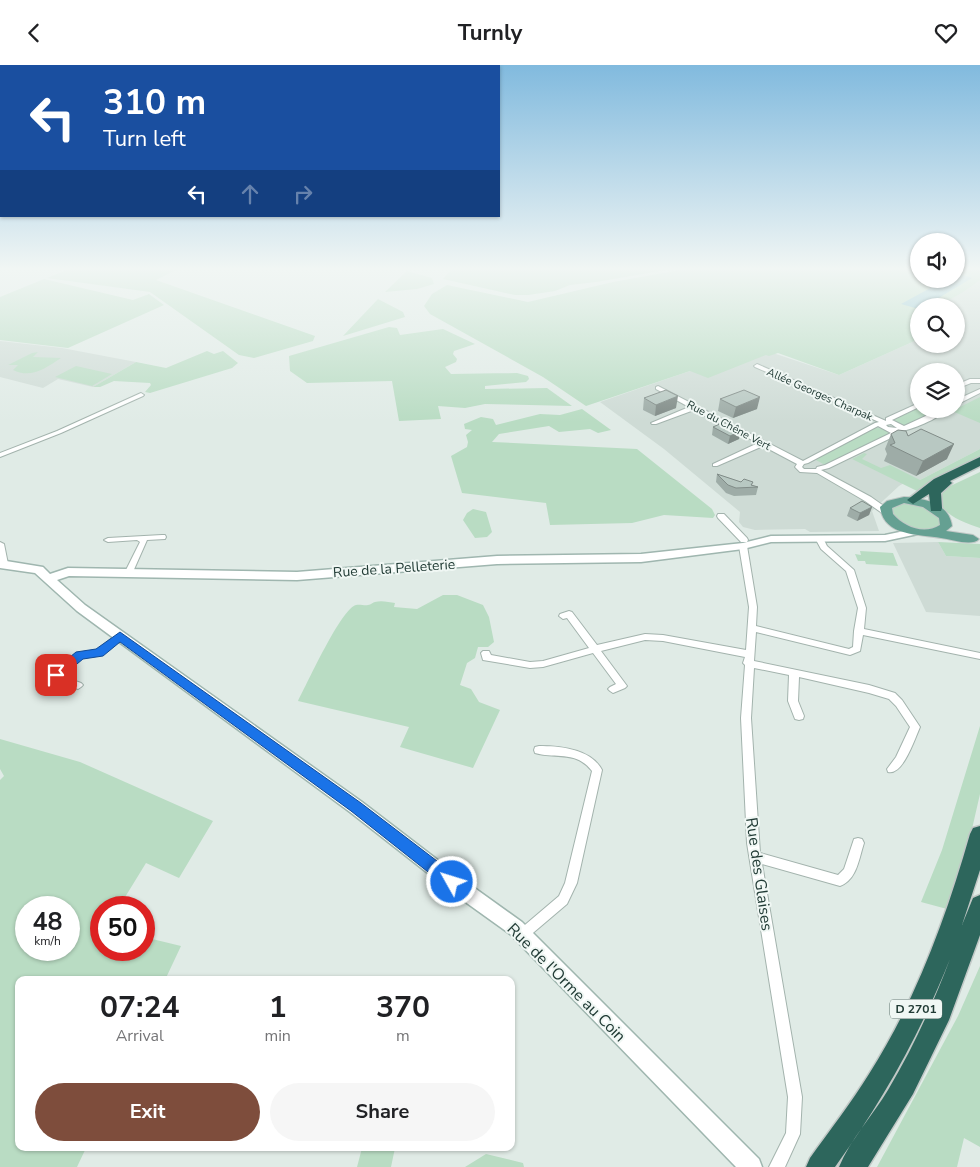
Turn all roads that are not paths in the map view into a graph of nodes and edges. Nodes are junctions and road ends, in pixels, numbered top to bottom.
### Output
1 (757, 366) dead end
2 (980, 375) edge
3 (970, 381) junction
4 (980, 381) edge
5 (965, 383) edge
6 (658, 388) dead end
7 (980, 390) edge
8 (141, 395) dead end
9 (965, 398) edge
10 (695, 407) junction
11 (910, 409) edge
12 (927, 418) edge
13 (654, 423) dead end
14 (884, 423) junction
15 (902, 428) junction
16 (893, 431) junction
17 (763, 443) junction
18 (0, 455) edge
19 (980, 461) edge
20 (803, 462) junction
21 (715, 465) dead end
22 (980, 467) edge
23 (818, 470) junction
24 (868, 499) joint
25 (913, 500) junction
26 (888, 507) junction
27 (936, 509) junction
28 (721, 516) dead end
29 (895, 524) junction
30 (946, 526) junction
31 (914, 532) junction
32 (934, 533) junction
33 (162, 537) dead end
34 (141, 538) junction
35 (819, 538) junction
36 (885, 538) junction
37 (108, 539) dead end
38 (976, 539) edge
39 (0, 543) edge
40 (742, 544) junction
41 (2, 564) edge
42 (128, 574) junction
43 (49, 578) junction
44 (563, 616) dead end
45 (751, 628) junction
46 (858, 631) junction
47 (120, 636) junction
48 (597, 650) junction
49 (486, 653) dead end
50 (980, 656) edge
51 (748, 659) junction
52 (794, 672) junction
53 (78, 685) dead end
54 (613, 689) dead end
55 (799, 716) dead end
56 (539, 750) dead end
57 (892, 769) dead end
58 (980, 834) edge
59 (858, 843) dead end
60 (755, 857) junction
61 (980, 905) edge
62 (523, 934) junction
63 (751, 1167) edge
64 (777, 1167) edge
65 (819, 1167) edge
66 (852, 1167) edge

1 - 14 street, Allée Georges Charpak
2 - 3 street
3 - 4 street
3 - 5 street
3 - 7 street
6 - 10 street, Rue du Chêne Vert
7 - 9 street
8 - 18 street
10 - 13 street
10 - 17 street, Rue du Chêne Vert
11 - 14 street
12 - 15 street
14 - 15 street
14 - 16 street
14 - 20 street
15 - 16 street
16 - 23 street
17 - 20 street, Rue du Chêne Vert
17 - 21 street
19 - 25 highway
20 - 23 street, Rue du Chêne Vert
22 - 27 highway
23 - 24 street
24 - 26 street
25 - 26 main road
25 - 27 main road
26 - 29 main road
27 - 30 main road
28 - 40 street
29 - 31 main road
29 - 36 main road
30 - 32 main road
30 - 38 main road
31 - 32 main road
31 - 36 main road, Rue de la Pelleterie
32 - 38 main road
33 - 34 street
34 - 37 street
34 - 42 street
35 - 36 main road, Rue de la Pelleterie
35 - 40 main road, Rue de la Pelleterie
35 - 46 street
39 - 41 street
40 - 42 main road, Rue de la Pelleterie
40 - 45 street, Rue des Glaises
41 - 43 main road, Rue de l'Orme au Coin
42 - 43 main road, Rue de la Pelleterie
43 - 47 main road, Rue de l'Orme au Coin
44 - 48 street
45 - 46 street
45 - 51 street, Rue des Glaises
46 - 50 street
47 - 53 street
47 - 62 main road, Rue de l'Orme au Coin
48 - 49 street
48 - 51 street
48 - 54 street
51 - 52 street
51 - 60 street, Rue des Glaises
52 - 55 street
52 - 57 street
56 - 62 street
58 - 65 highway, D 2701
59 - 60 street
60 - 64 street, Rue des Glaises
61 - 66 highway, D 2701
62 - 63 main road, Rue de l'Orme au Coin

